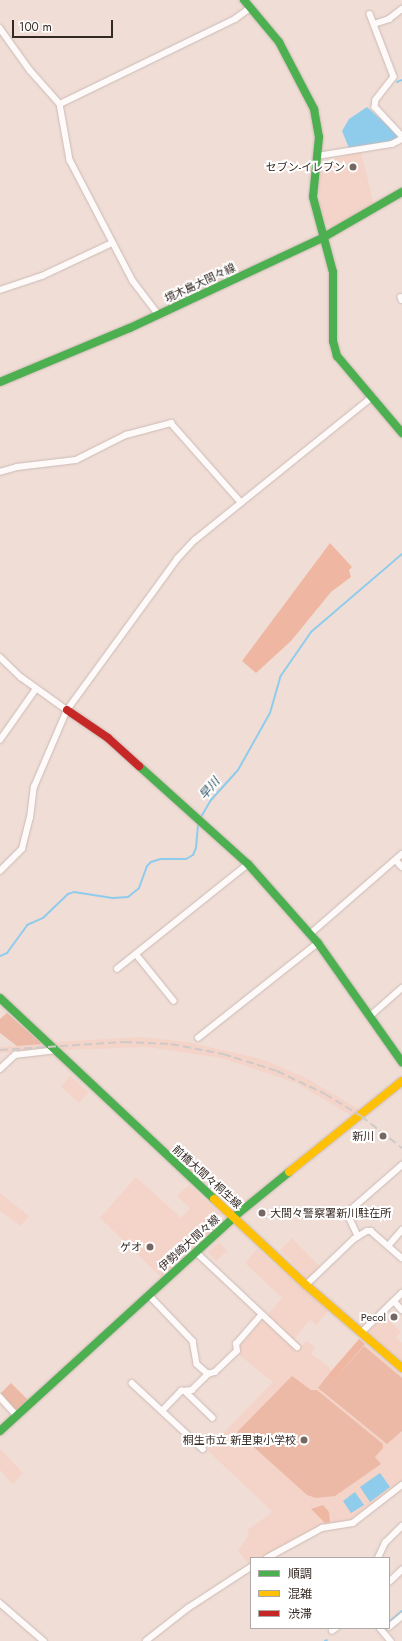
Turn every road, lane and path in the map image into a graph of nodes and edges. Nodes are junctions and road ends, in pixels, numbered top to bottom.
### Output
1 (244, 0) edge
2 (250, 8) junction
3 (402, 9) edge
4 (370, 14) dead end
5 (374, 24) junction
6 (0, 28) edge
7 (60, 104) junction
8 (402, 136) edge
9 (402, 139) edge
10 (317, 156) junction
11 (402, 192) edge
12 (324, 237) junction
13 (112, 243) junction
14 (0, 290) edge
15 (159, 315) junction
16 (0, 382) edge
17 (372, 397) junction
18 (402, 432) edge
19 (0, 472) edge
20 (241, 502) junction
21 (0, 657) edge
22 (36, 689) junction
23 (67, 710) junction
24 (0, 740) edge
25 (402, 854) edge
26 (396, 860) junction
27 (248, 864) junction
28 (402, 867) edge
29 (0, 871) edge
30 (310, 934) junction
31 (318, 944) junction
32 (136, 954) junction
33 (117, 969) dead end
34 (402, 988) edge
35 (0, 998) edge
36 (174, 1000) dead end
37 (369, 1017) junction
38 (198, 1038) dead end
39 (57, 1050) junction
40 (402, 1062) edge
41 (0, 1069) edge
42 (402, 1081) edge
43 (402, 1165) edge
44 (234, 1217) junction
45 (402, 1230) edge
46 (358, 1237) junction
47 (388, 1246) junction
48 (196, 1252) junction
49 (402, 1258) edge
50 (306, 1285) junction
51 (402, 1293) edge
52 (149, 1295) junction
53 (394, 1301) junction
54 (402, 1310) edge
55 (260, 1315) junction
56 (361, 1332) junction
57 (297, 1347) dead end
58 (402, 1368) edge
59 (208, 1374) junction
60 (132, 1383) dead end
61 (186, 1392) junction
62 (0, 1397) edge
63 (162, 1411) junction
64 (17, 1416) junction
65 (213, 1418) dead end
66 (0, 1431) edge
67 (203, 1449) dead end
68 (401, 1488) edge
69 (402, 1526) edge
70 (269, 1557) edge
71 (378, 1557) edge
72 (250, 1568) edge
73 (402, 1570) edge
74 (390, 1581) edge
75 (0, 1603) edge
76 (402, 1616) edge
77 (390, 1625) edge
78 (385, 1629) edge
79 (44, 1641) edge
80 (146, 1641) edge
81 (391, 1641) edge

1 - 2 main road
2 - 7 street
2 - 10 main road
3 - 5 street
4 - 5 street
5 - 8 street
6 - 7 street
7 - 13 street
9 - 10 street
10 - 12 main road
11 - 12 main road, 境木島大間々線
12 - 15 main road, 境木島大間々線
12 - 17 main road
13 - 14 street
13 - 15 street
15 - 16 main road, 境木島大間々線
17 - 18 main road
17 - 20 street
19 - 20 street
20 - 23 street
21 - 22 street
22 - 23 street
22 - 24 street
23 - 27 main road
23 - 29 street
25 - 26 street
26 - 28 street
26 - 30 street
27 - 30 main road
27 - 32 street
30 - 31 main road
31 - 37 main road
31 - 38 street
32 - 33 street
32 - 36 street
34 - 37 street
35 - 39 main road, 前橋大間々桐生線
37 - 40 main road
39 - 41 street
39 - 44 main road, 前橋大間々桐生線
42 - 44 main road, 伊勢崎大間々線
43 - 46 street
44 - 48 main road, 伊勢崎大間々線
44 - 50 main road, 前橋大間々桐生線
45 - 47 street
46 - 47 street
46 - 50 street
47 - 49 street
48 - 52 main road, 伊勢崎大間々線
48 - 55 street
50 - 56 main road, 前橋大間々桐生線
51 - 53 street
52 - 59 street
52 - 64 main road, 伊勢崎大間々線
53 - 54 street
53 - 56 street
55 - 57 street
55 - 59 street
56 - 58 main road, 前橋大間々桐生線
59 - 61 street
60 - 63 street
61 - 63 street
61 - 65 street
62 - 64 street
63 - 67 street
64 - 66 main road, 伊勢崎大間々線
68 - 70 street
69 - 71 street
72 - 80 street
73 - 74 street
75 - 79 street
76 - 77 street
78 - 81 street

